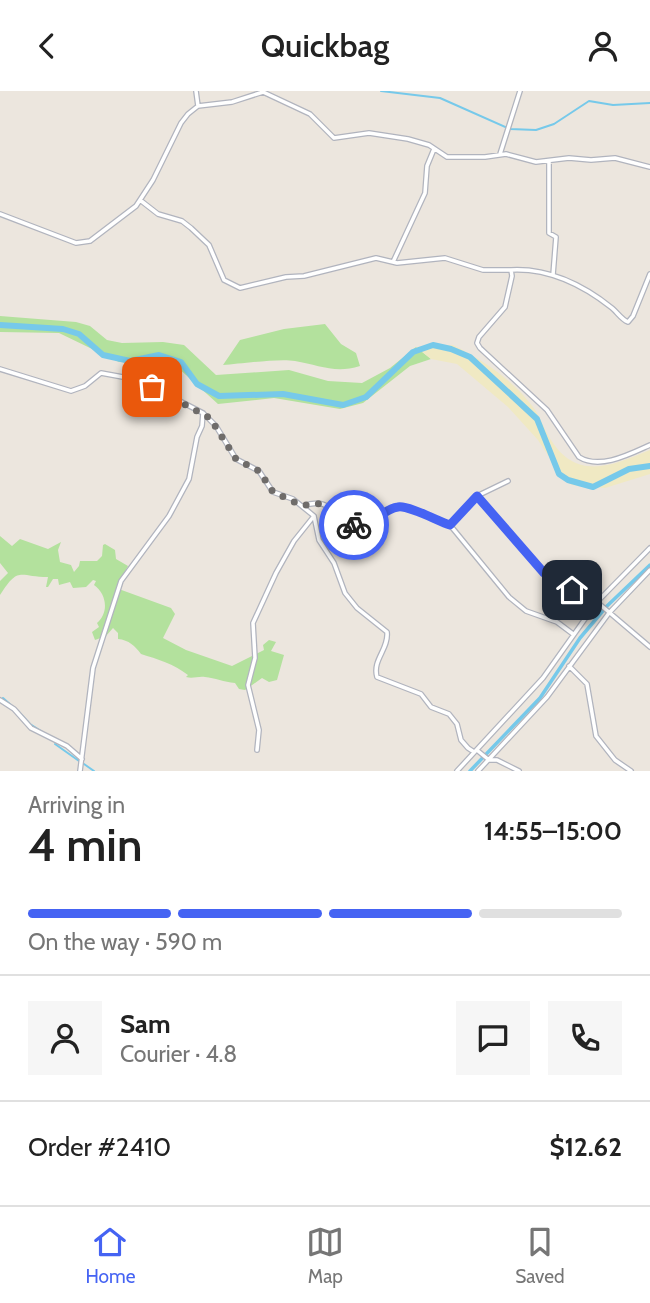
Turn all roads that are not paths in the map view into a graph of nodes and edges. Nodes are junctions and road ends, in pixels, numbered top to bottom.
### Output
1 (196, 91) edge
2 (520, 91) edge
3 (198, 106) junction
4 (433, 149) junction
5 (500, 154) junction
6 (549, 161) junction
7 (650, 167) edge
8 (139, 200) junction
9 (0, 214) edge
10 (393, 262) junction
11 (511, 269) junction
12 (650, 274) edge
13 (553, 275) junction
14 (0, 369) edge
15 (203, 413) junction
16 (650, 446) edge
17 (508, 481) dead end
18 (477, 496) junction
19 (303, 506) junction
20 (314, 516) junction
21 (450, 525) junction
22 (650, 548) edge
23 (650, 570) edge
24 (599, 603) junction
25 (607, 612) junction
26 (573, 634) junction
27 (650, 647) edge
28 (569, 666) junction
29 (0, 700) edge
30 (257, 750) dead end
31 (476, 751) junction
32 (82, 759) junction
33 (489, 760) junction
34 (80, 771) edge
35 (457, 771) edge
36 (478, 771) edge
37 (519, 771) edge
38 (631, 771) edge

1 - 3 street
2 - 5 street
3 - 4 street
3 - 8 street
4 - 5 street
4 - 10 street
5 - 6 street
6 - 7 street
6 - 13 street
8 - 9 street
8 - 10 street
10 - 11 street
11 - 13 street
11 - 16 street
12 - 13 street
14 - 15 street
15 - 19 street
15 - 32 street
17 - 18 street
18 - 21 street
18 - 24 street
19 - 20 street
19 - 21 street
20 - 30 street
20 - 31 street
21 - 26 street
22 - 24 street
23 - 25 street
24 - 25 street
24 - 26 street
25 - 27 street
25 - 28 street
26 - 31 street
28 - 33 street
28 - 38 street
29 - 32 street
31 - 33 street
31 - 35 street
32 - 34 street
33 - 36 street
33 - 37 street

